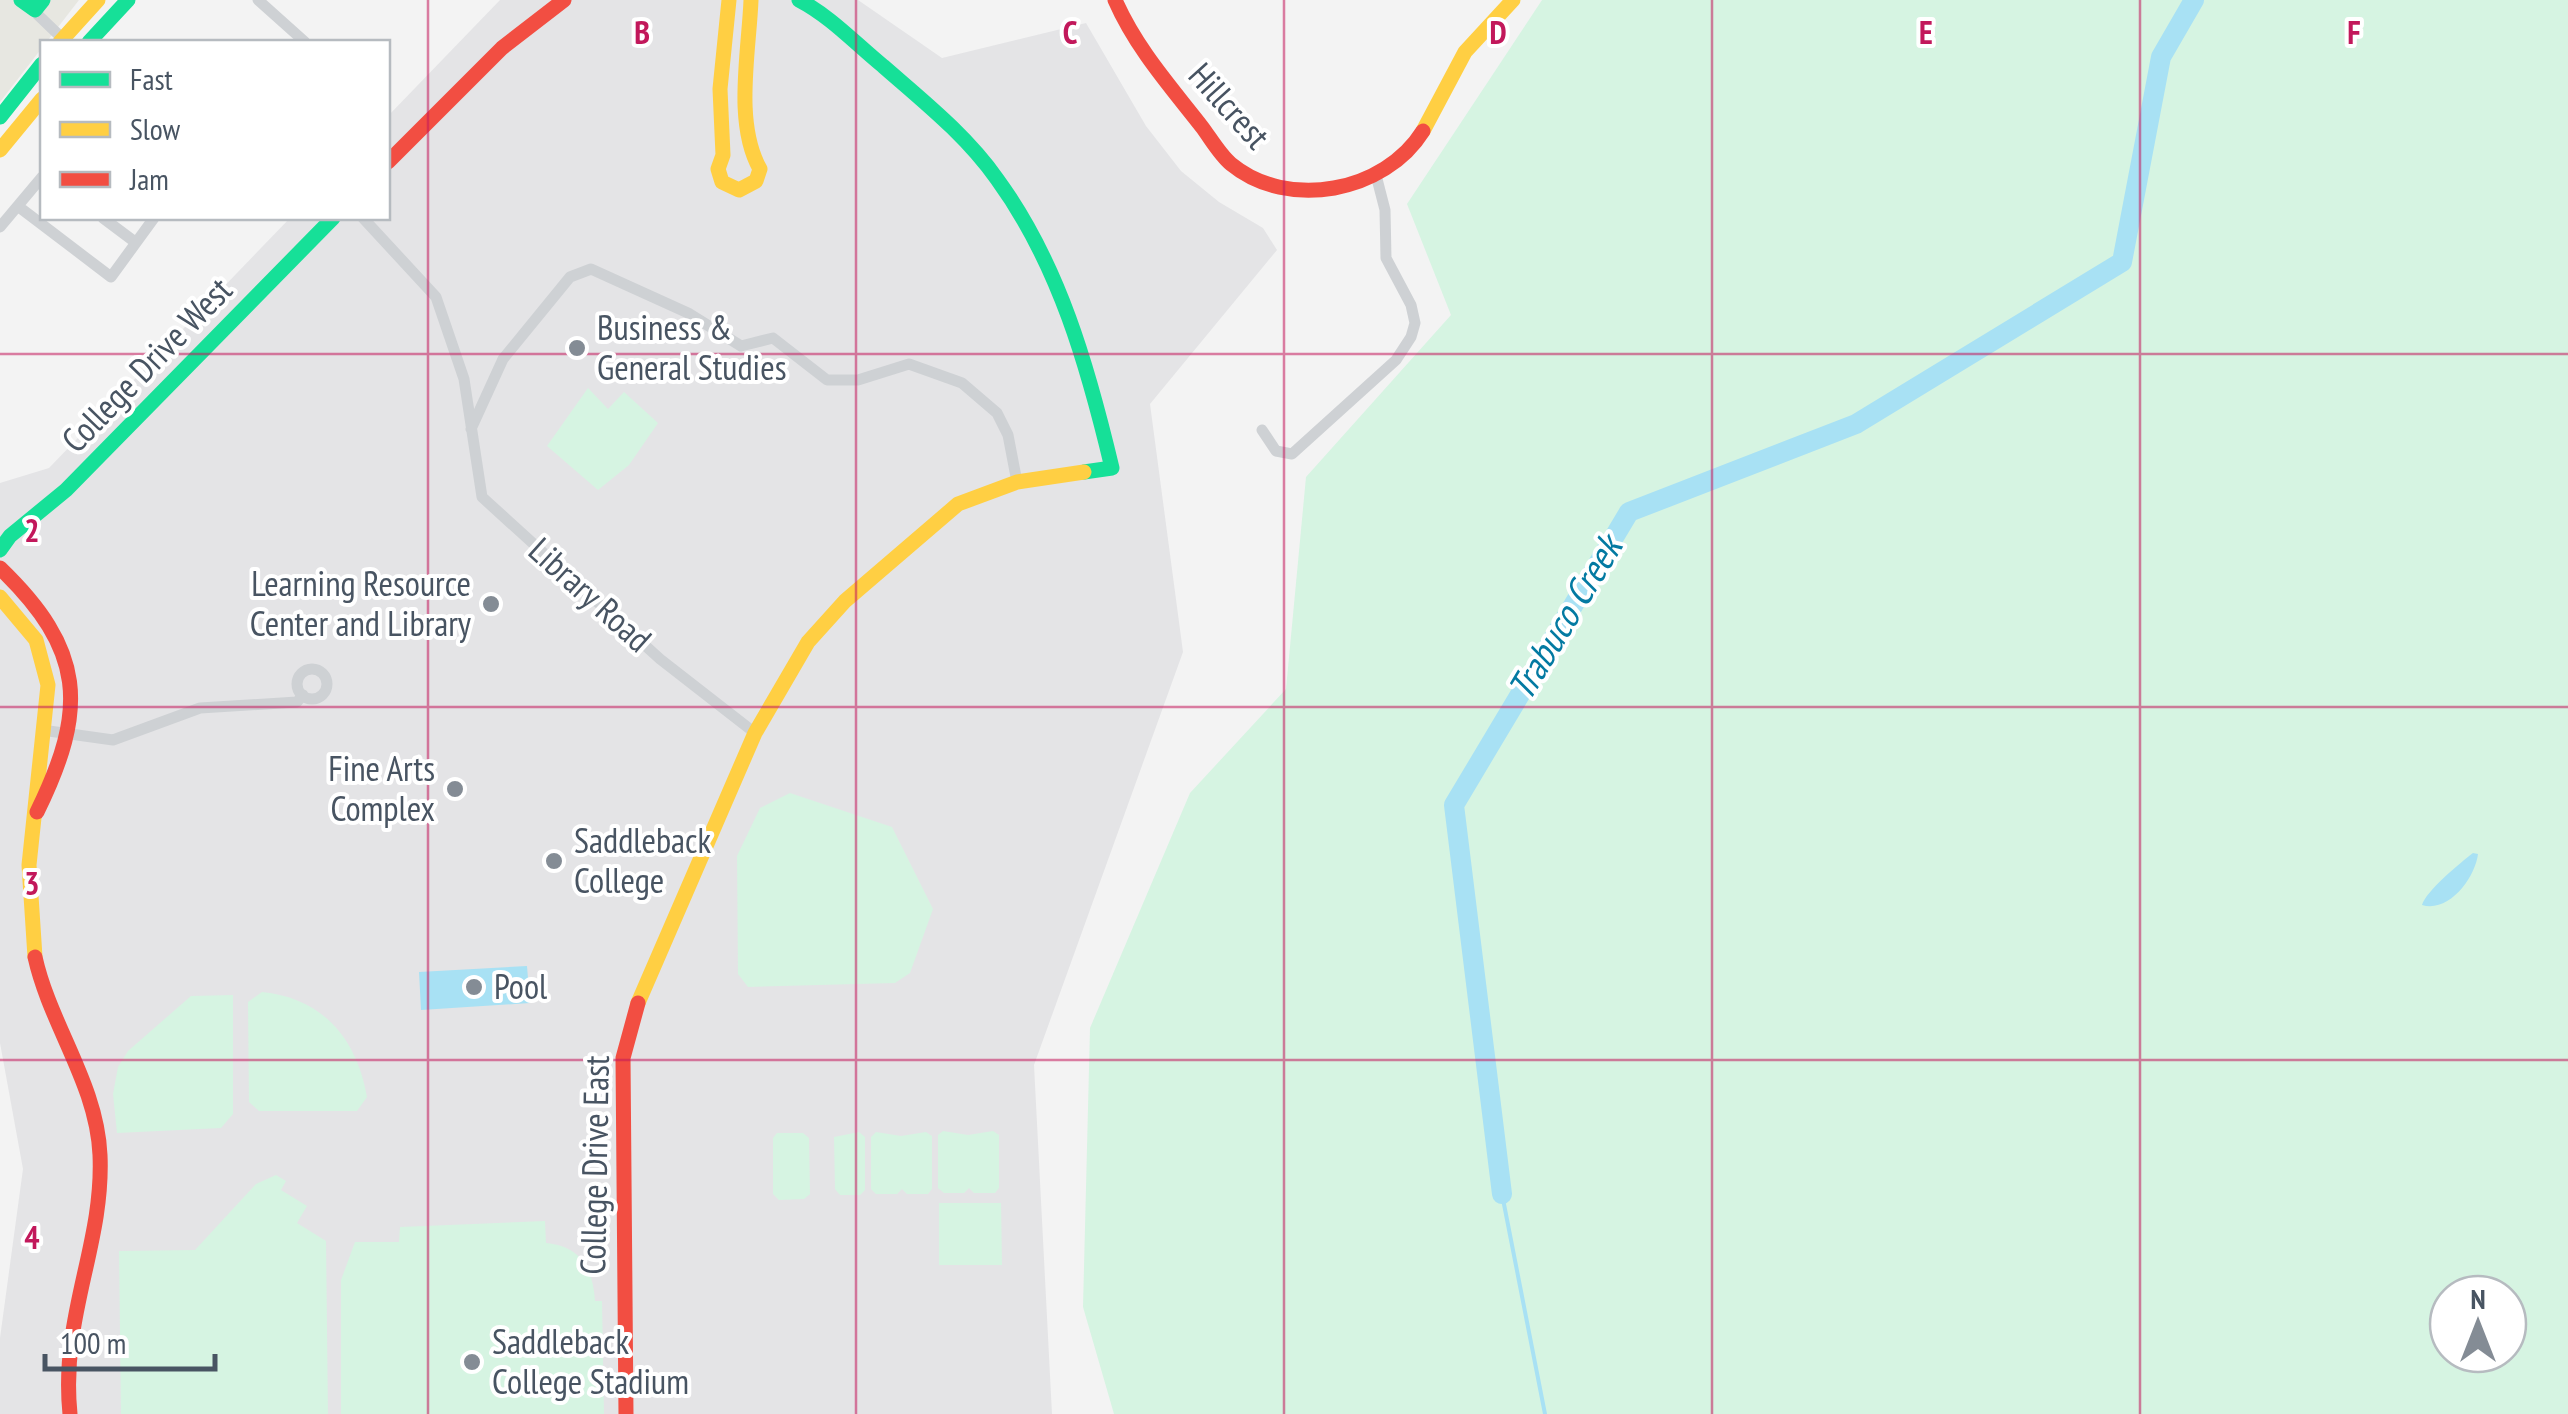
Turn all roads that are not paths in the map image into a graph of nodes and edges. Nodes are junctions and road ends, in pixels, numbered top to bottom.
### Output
1 (21, 0) edge
2 (98, 0) edge
3 (128, 0) edge
4 (258, 0) edge
5 (564, 0) edge
6 (729, 0) edge
7 (752, 0) edge
8 (799, 0) edge
9 (1115, 0) edge
10 (1513, 0) edge
11 (40, 7) edge
12 (62, 40) edge
13 (64, 40) edge
14 (91, 40) edge
15 (303, 40) edge
16 (40, 67) edge
17 (40, 100) edge
18 (0, 117) edge
19 (0, 150) edge
20 (750, 151) junction
21 (723, 155) junction
22 (390, 160) edge
23 (1376, 174) junction
24 (40, 180) edge
25 (19, 206) junction
26 (106, 220) edge
27 (152, 220) edge
28 (332, 220) edge
29 (365, 220) edge
30 (0, 227) edge
31 (135, 242) junction
32 (471, 428) junction
33 (1262, 430) dead end
34 (1017, 482) junction
35 (0, 550) edge
36 (0, 568) edge
37 (0, 598) edge
38 (302, 696) dead end
39 (49, 731) junction
40 (72, 734) junction
41 (755, 734) junction
42 (36, 814) junction
43 (70, 1414) edge
44 (626, 1414) edge

1 - 11 street
2 - 13 street
3 - 14 street
4 - 15 street
5 - 22 street
6 - 21 street
7 - 20 street
8 - 34 street, College Drive East
9 - 23 street, Hillcrest
10 - 23 street
11 - 12 street
16 - 18 street
17 - 19 street
20 - 21 street
20 - 21 street
23 - 33 street
24 - 25 street
25 - 30 street
25 - 31 street
26 - 31 street
27 - 31 street
28 - 35 street, College Drive West
29 - 32 street, Library Road
32 - 34 street
32 - 41 street, Library Road
34 - 41 street, College Drive East
36 - 40 street
37 - 39 street
38 - 40 street
39 - 40 street
39 - 42 street
40 - 42 street
41 - 44 street, College Drive East
42 - 43 street

